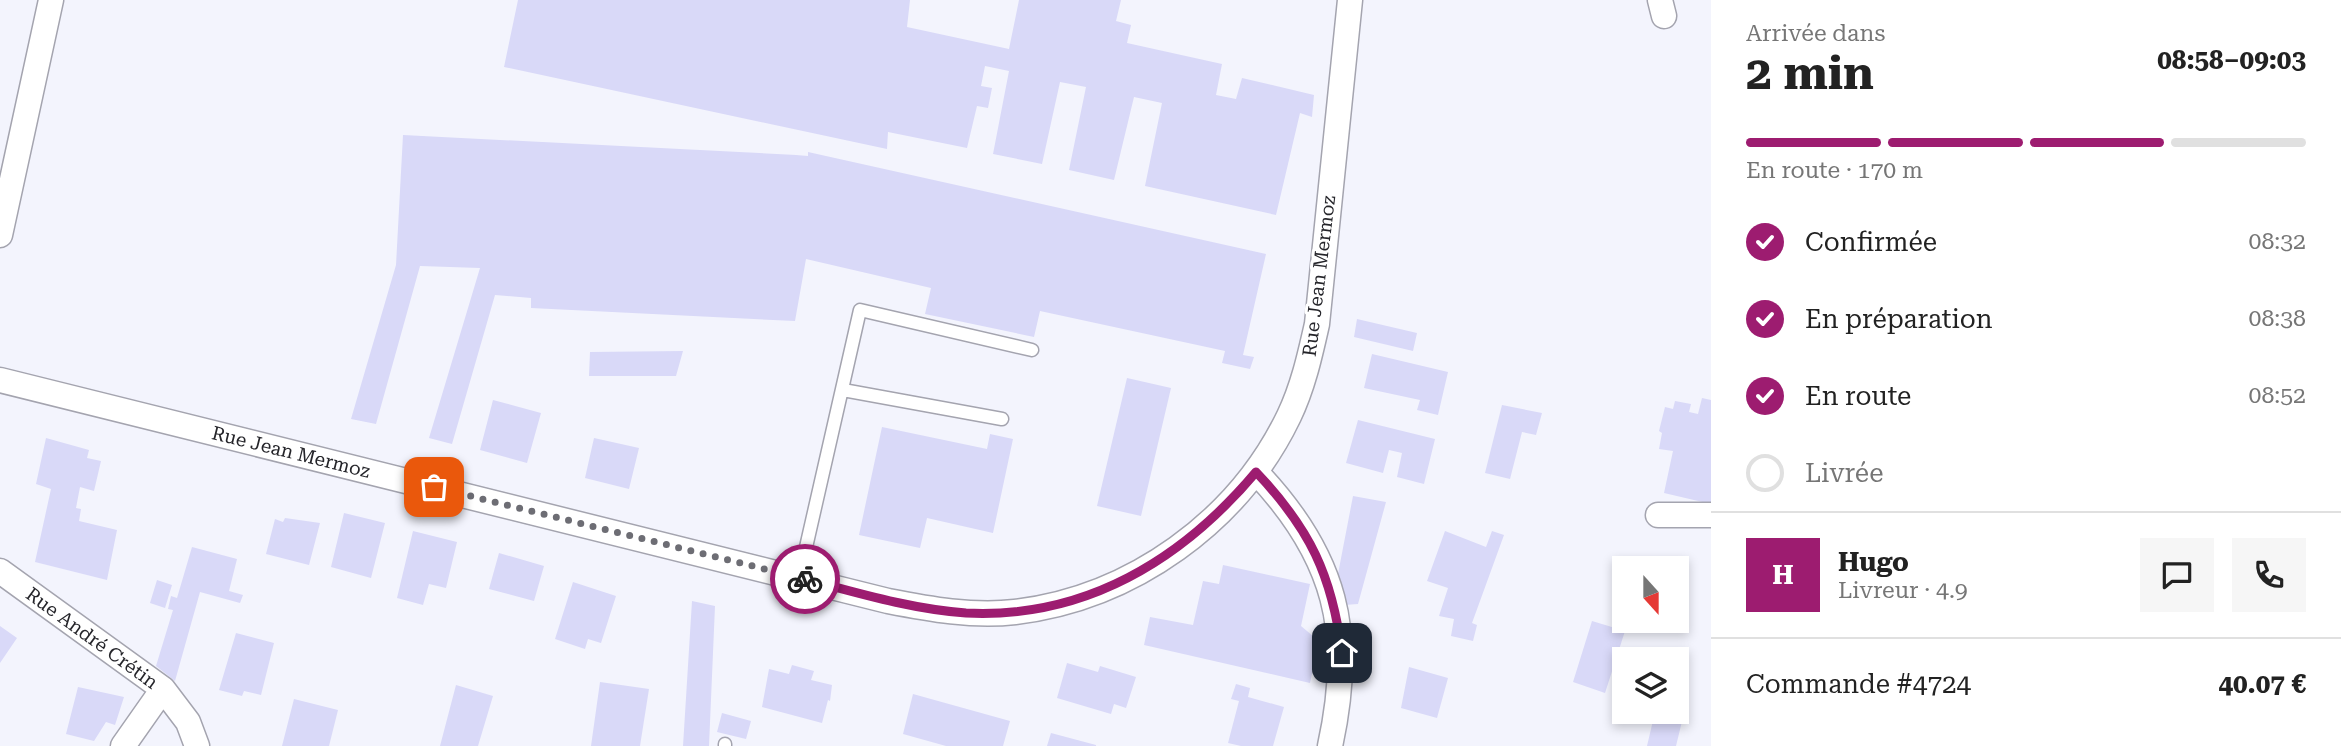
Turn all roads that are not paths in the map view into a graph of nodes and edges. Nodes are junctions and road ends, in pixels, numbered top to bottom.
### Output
1 (51, 0) edge
2 (1350, 0) edge
3 (0, 235) edge
4 (1032, 350) dead end
5 (0, 380) edge
6 (843, 390) junction
7 (1002, 419) dead end
8 (1256, 472) junction
9 (1658, 515) dead end
10 (1711, 515) edge
11 (0, 571) edge
12 (799, 578) junction
13 (163, 689) junction
14 (123, 746) edge
15 (197, 746) edge
16 (1330, 746) edge

1 - 3 street
2 - 8 street, Rue Jean Mermoz
4 - 6 lane
5 - 12 street, Rue Jean Mermoz
6 - 7 lane
6 - 12 lane
8 - 12 street, Rue Jean Mermoz
8 - 16 street
9 - 10 street
11 - 13 street, Rue André Crétin
13 - 14 street
13 - 15 street, Rue André Crétin

